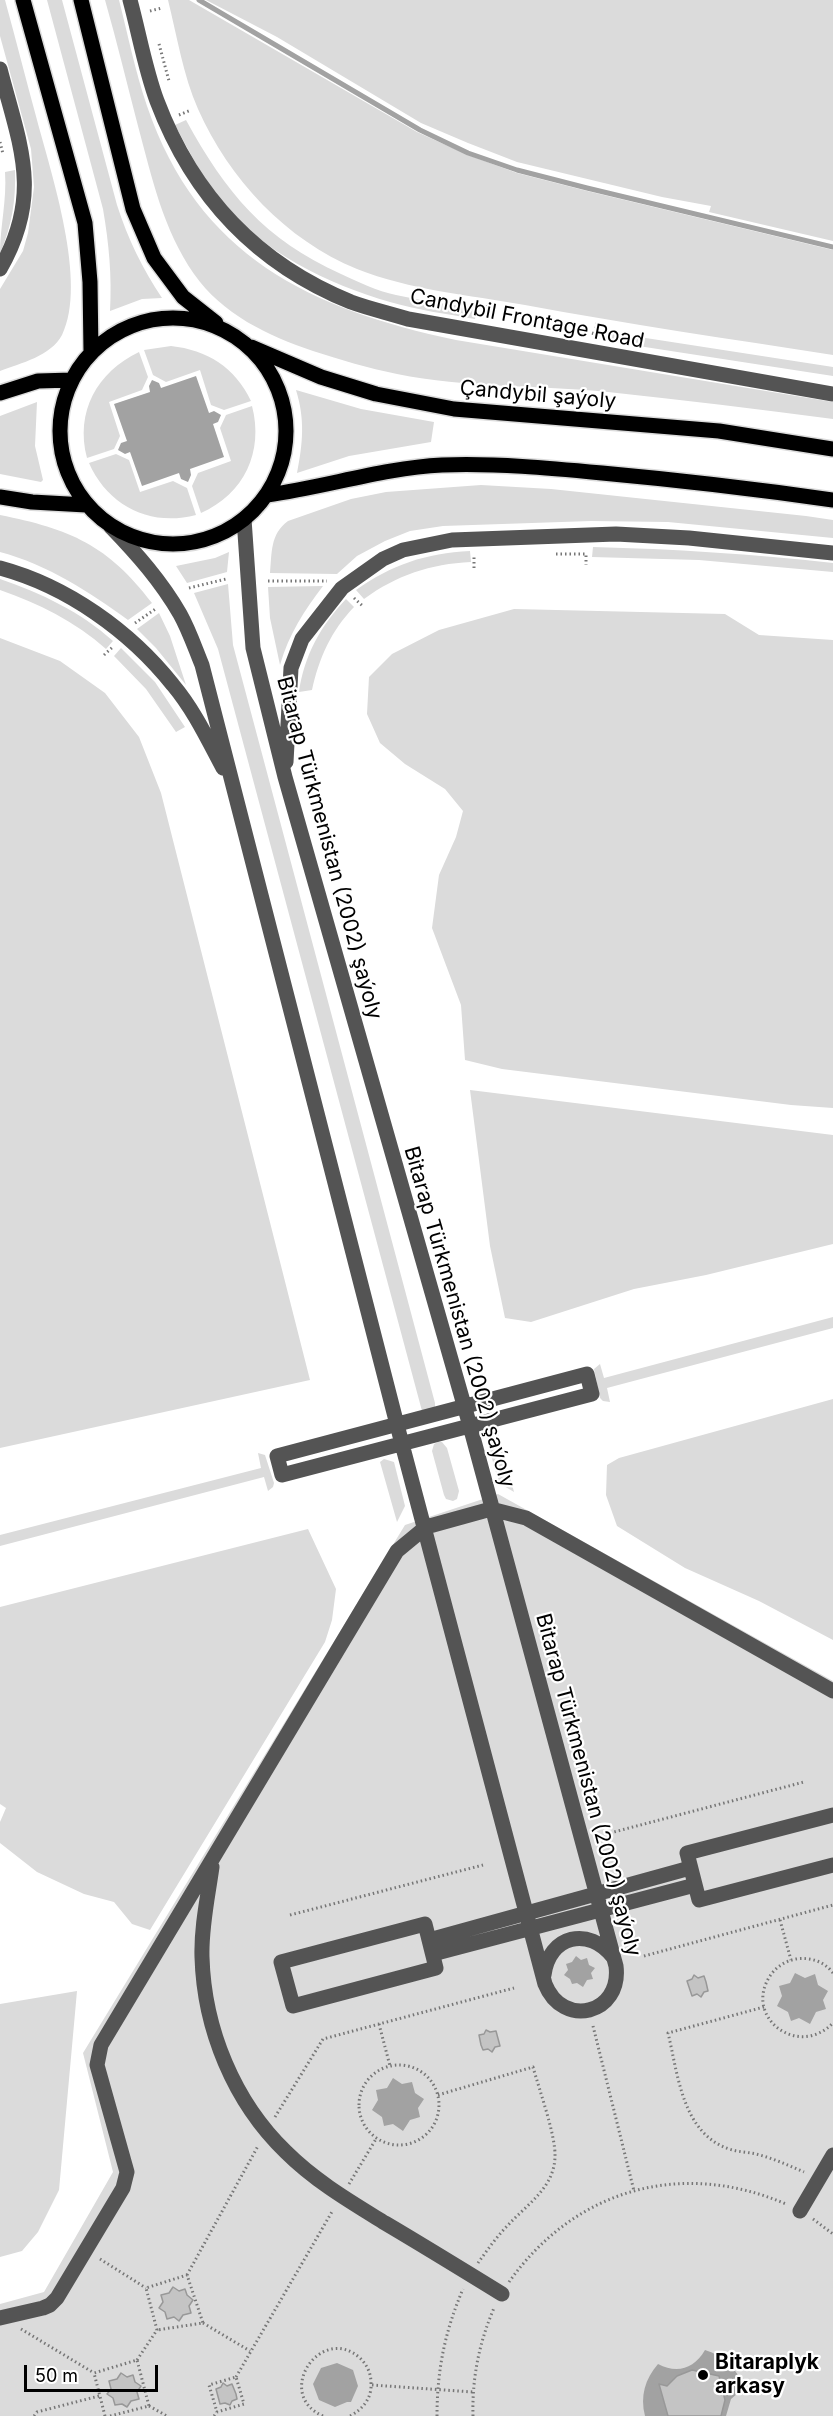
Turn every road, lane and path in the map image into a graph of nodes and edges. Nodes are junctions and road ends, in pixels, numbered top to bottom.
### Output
1 (23, 0) edge
2 (81, 0) edge
3 (130, 0) edge
4 (162, 8) dead end
5 (151, 16) dead end
6 (157, 37) dead end
7 (0, 69) edge
8 (171, 88) dead end
9 (176, 107) dead end
10 (191, 110) dead end
11 (0, 142) edge
12 (5, 162) dead end
13 (0, 269) edge
14 (486, 305) dead end
15 (491, 318) dead end
16 (597, 323) dead end
17 (228, 332) junction
18 (584, 332) dead end
19 (247, 345) junction
20 (91, 352) junction
21 (72, 380) junction
22 (0, 393) edge
23 (833, 394) edge
24 (833, 449) edge
25 (267, 495) junction
26 (0, 497) edge
27 (833, 500) edge
28 (86, 505) junction
29 (244, 519) junction
30 (111, 527) junction
31 (833, 553) edge
32 (573, 554) dead end
33 (478, 555) dead end
34 (586, 565) dead end
35 (0, 568) edge
36 (474, 568) dead end
37 (226, 579) dead end
38 (268, 580) dead end
39 (332, 581) dead end
40 (189, 588) dead end
41 (157, 608) dead end
42 (132, 625) dead end
43 (285, 777) junction
44 (235, 789) junction
45 (464, 1406) junction
46 (398, 1424) junction
47 (470, 1426) junction
48 (402, 1444) junction
49 (491, 1509) junction
50 (426, 1527) junction
51 (830, 1690) edge
52 (804, 1782) dead end
53 (833, 1815) edge
54 (610, 1833) dead end
55 (213, 1859) junction
56 (483, 1865) dead end
57 (833, 1865) edge
58 (690, 1868) junction
59 (695, 1885) junction
60 (595, 1894) junction
61 (833, 1905) edge
62 (600, 1911) junction
63 (526, 1913) junction
64 (290, 1915) dead end
65 (780, 1920) junction
66 (530, 1929) junction
67 (431, 1947) junction
68 (644, 1956) dead end
69 (791, 1960) junction
70 (616, 1966) junction
71 (833, 1972) edge
72 (545, 1984) junction
73 (514, 1988) dead end
74 (764, 2007) junction
75 (589, 2010) junction
76 (833, 2023) edge
77 (379, 2024) junction
78 (390, 2066) junction
79 (438, 2095) junction
80 (266, 2130) junction
81 (376, 2139) junction
82 (833, 2155) edge
83 (818, 2180) junction
84 (634, 2191) junction
85 (341, 2196) junction
86 (800, 2211) junction
87 (833, 2234) edge
88 (86, 2250) junction
89 (187, 2275) junction
90 (471, 2275) junction
91 (146, 2288) junction
92 (502, 2294) junction
93 (6, 2317) edge
94 (203, 2323) junction
95 (157, 2330) junction
96 (250, 2351) junction
97 (137, 2360) junction
98 (94, 2373) junction
99 (236, 2377) junction
100 (372, 2385) junction
101 (437, 2389) junction
102 (473, 2392) junction
103 (99, 2396) junction
104 (149, 2406) junction
105 (215, 2414) edge
106 (34, 2416) edge
107 (105, 2416) edge
108 (110, 2416) edge
109 (167, 2416) edge
110 (323, 2416) edge
111 (350, 2416) edge
112 (437, 2416) edge
113 (473, 2416) edge

1 - 20 main road
2 - 17 main road
3 - 23 street, Candybil Frontage Road
4 - 5 path
6 - 8 path
7 - 13 street
9 - 10 path
11 - 12 path
14 - 15 path
16 - 18 path
17 - 19 main road
17 - 20 main road
19 - 24 main road, Çandybil şaýoly
19 - 25 main road
20 - 21 main road
21 - 22 main road
21 - 28 main road
25 - 27 main road
25 - 29 main road
26 - 28 main road
28 - 30 main road
29 - 30 main road
29 - 43 street, Bitarap Türkmenistan (2002) şaýoly
30 - 44 street
31 - 43 street
32 - 34 path
33 - 36 path
35 - 44 street
37 - 40 path
38 - 39 path
41 - 42 path
43 - 45 street, Bitarap Türkmenistan (2002) şaýoly
44 - 46 street
45 - 46 street
45 - 47 street, Bitarap Türkmenistan (2002) şaýoly
45 - 47 street
46 - 48 street
46 - 48 street
47 - 48 street
47 - 49 street, Bitarap Türkmenistan (2002) şaýoly
48 - 50 street
49 - 50 street
49 - 51 street
49 - 60 street, Bitarap Türkmenistan (2002) şaýoly
50 - 55 street
50 - 63 street
52 - 54 path
53 - 58 street
55 - 80 street
55 - 88 street
56 - 64 path
57 - 59 street
58 - 59 street
58 - 60 street
59 - 62 street
60 - 62 street, Bitarap Türkmenistan (2002) şaýoly
60 - 63 street
61 - 65 path
62 - 66 street
62 - 70 street, Bitarap Türkmenistan (2002) şaýoly
63 - 66 street
63 - 67 street
65 - 68 path
65 - 69 path
66 - 67 street
66 - 72 street
67 - 67 street
69 - 71 path
69 - 74 path
70 - 72 street
70 - 75 street, Bitarap Türkmenistan (2002) şaýoly
72 - 75 street
73 - 77 path
74 - 76 path
74 - 83 path
75 - 84 path
77 - 78 path
77 - 80 path
78 - 79 path
78 - 81 path
79 - 81 path
79 - 90 path
80 - 85 street
80 - 89 path
81 - 85 path
82 - 83 street
83 - 86 street
84 - 86 path
84 - 92 path
85 - 90 street
85 - 96 path
86 - 87 path
88 - 91 path
88 - 93 street
89 - 91 path
89 - 94 path
90 - 92 street
90 - 101 path
91 - 95 path
92 - 102 path
93 - 98 path
94 - 95 path
94 - 96 path
95 - 97 path
96 - 99 path
97 - 98 path
97 - 104 path
98 - 103 path
99 - 105 path
99 - 105 path
100 - 101 path
100 - 110 path
100 - 111 path
101 - 102 path
101 - 112 path
102 - 113 path
103 - 106 path
103 - 107 path
104 - 108 path
104 - 109 path

